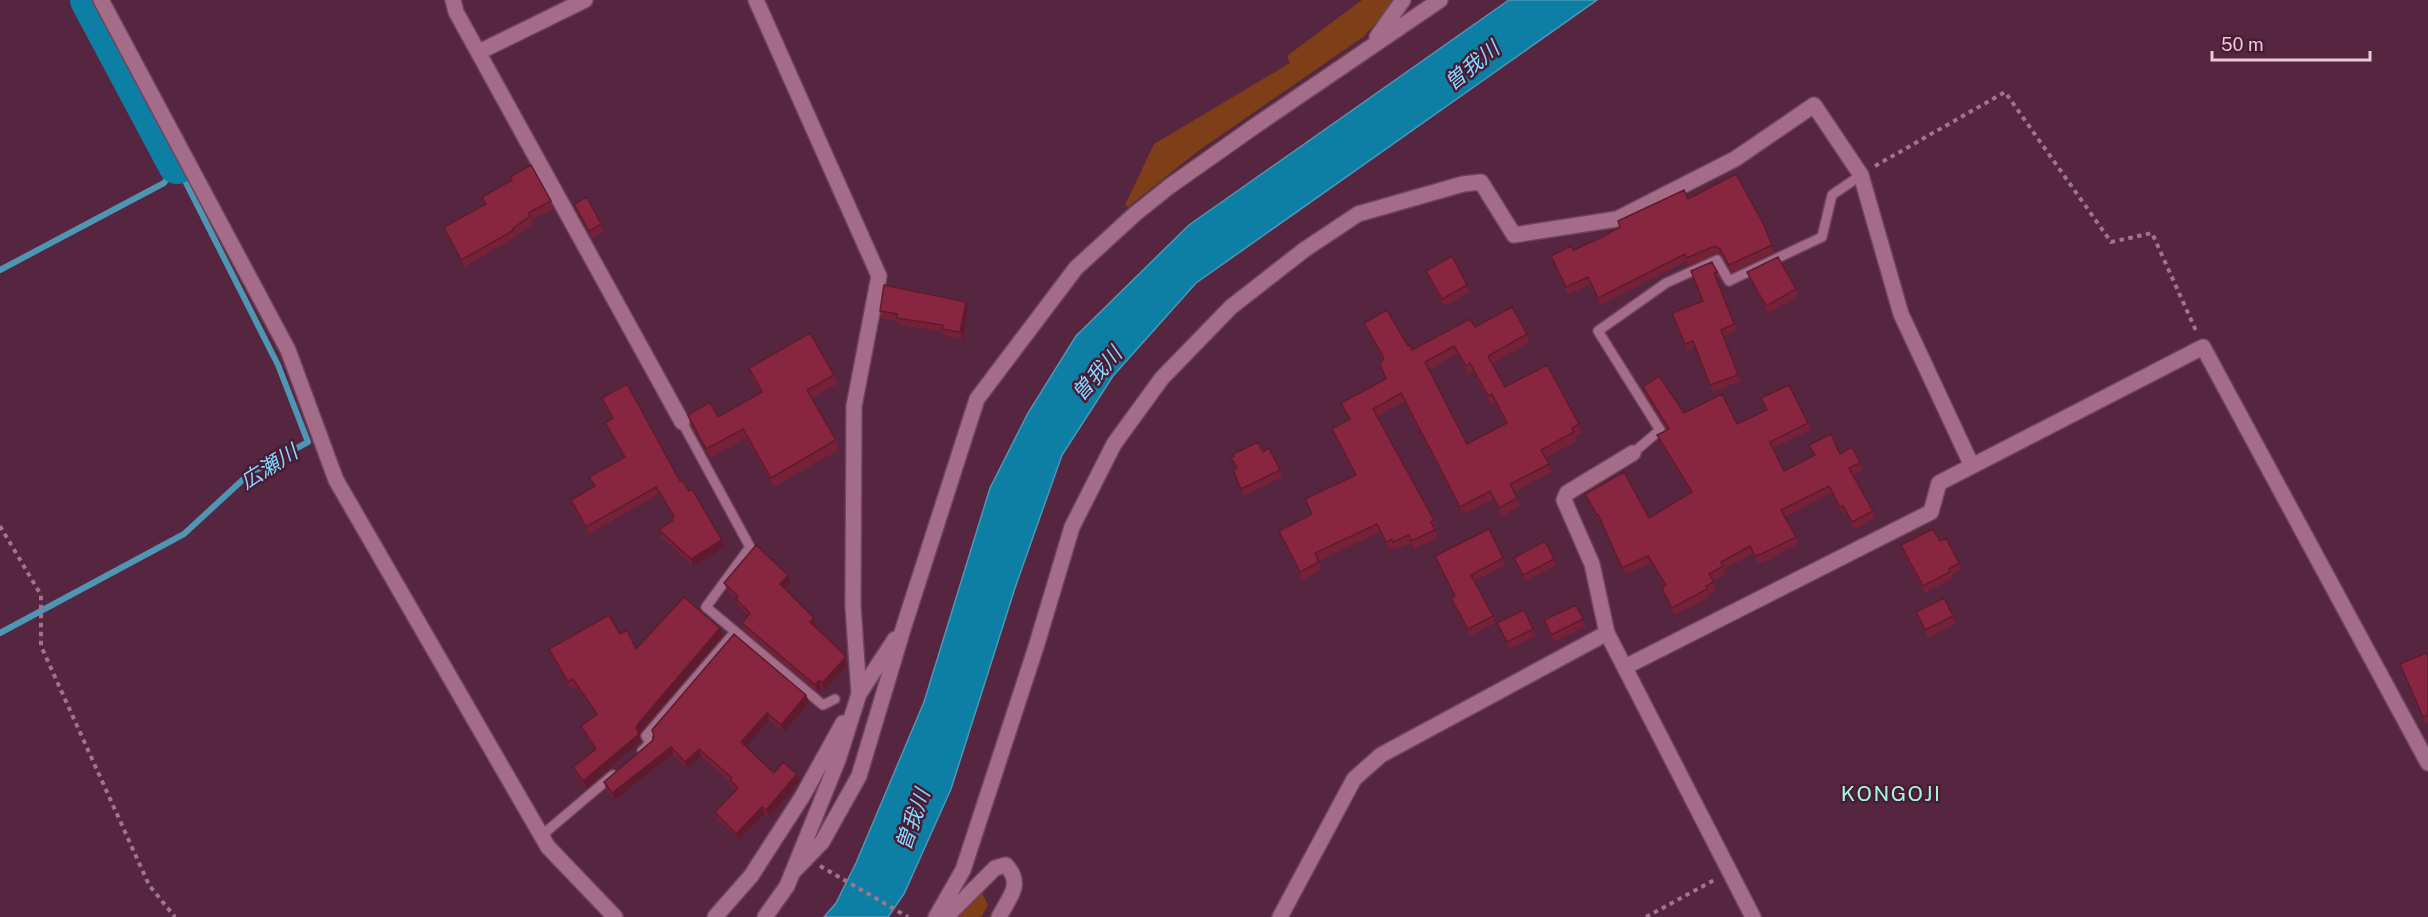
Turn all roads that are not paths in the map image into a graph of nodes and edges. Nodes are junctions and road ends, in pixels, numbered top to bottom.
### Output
1 (101, 0) edge
2 (453, 0) edge
3 (585, 0) edge
4 (756, 0) edge
5 (1403, 0) edge
6 (1440, 0) edge
7 (1371, 45) junction
8 (479, 52) junction
9 (1861, 175) junction
10 (682, 422) joint
11 (1633, 453) joint
12 (1972, 466) junction
13 (904, 626) junction
14 (735, 632) junction
15 (1607, 633) junction
16 (1624, 667) junction
17 (859, 694) junction
18 (835, 699) dead end
19 (632, 759) edge
20 (2428, 763) edge
21 (623, 766) edge
22 (541, 836) junction
23 (793, 872) junction
24 (615, 917) edge
25 (715, 917) edge
26 (765, 917) edge
27 (936, 917) edge
28 (946, 917) edge
29 (999, 917) edge
30 (1280, 917) edge
31 (1753, 917) edge

1 - 22 street
2 - 8 street
3 - 8 street
4 - 17 street
5 - 7 street
6 - 7 street
7 - 13 street
8 - 10 street
9 - 11 lane
9 - 12 street
9 - 27 street
10 - 14 lane
11 - 15 street
12 - 16 street
12 - 20 street
13 - 17 street
13 - 23 street
14 - 18 lane
14 - 19 lane
15 - 16 street
15 - 30 street
16 - 31 street
17 - 23 street
17 - 25 street
21 - 22 lane
22 - 24 street
23 - 26 street
28 - 29 street

